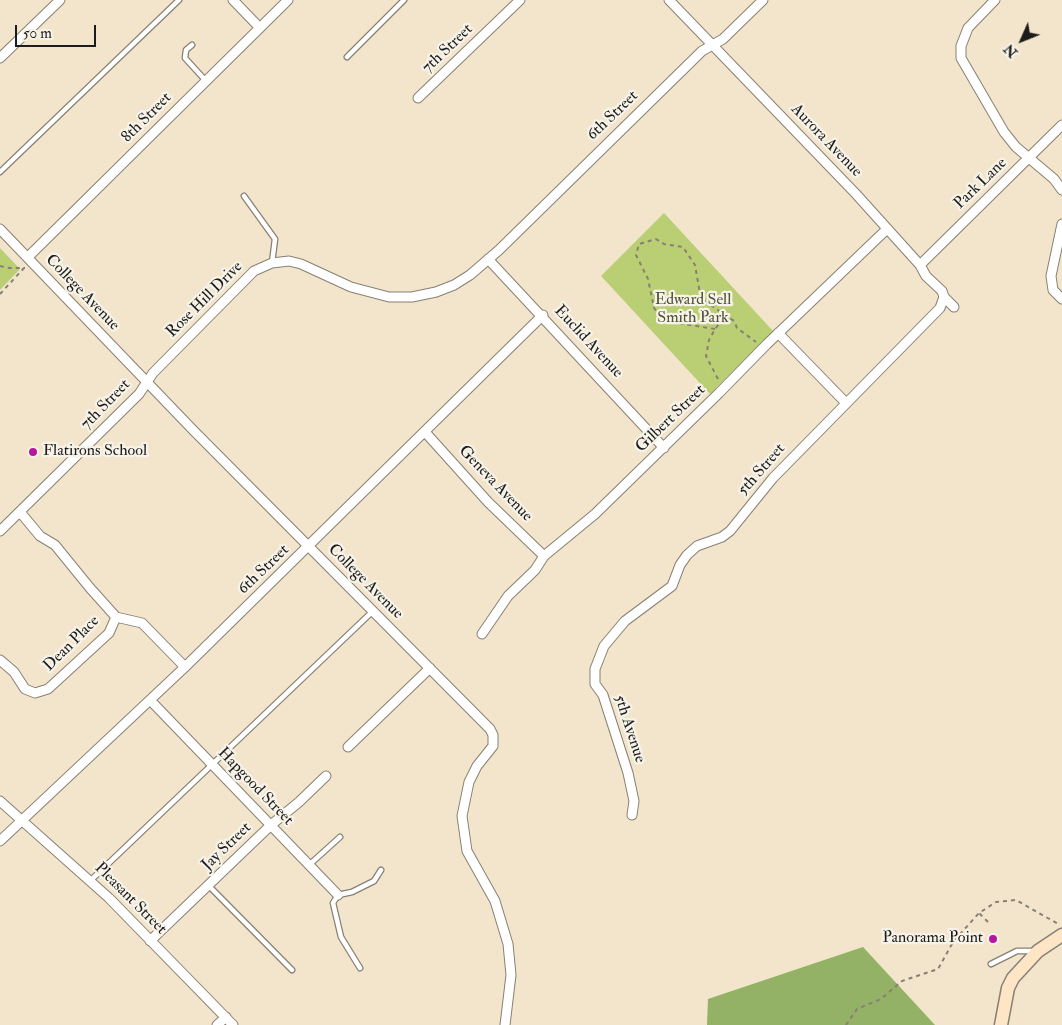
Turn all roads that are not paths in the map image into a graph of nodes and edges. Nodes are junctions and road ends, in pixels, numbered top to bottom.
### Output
1 (60, 0) edge
2 (179, 0) edge
3 (233, 0) edge
4 (288, 0) edge
5 (404, 0) edge
6 (520, 0) edge
7 (669, 0) edge
8 (763, 0) edge
9 (995, 0) edge
10 (260, 28) junction
11 (192, 45) dead end
12 (712, 45) junction
13 (347, 57) dead end
14 (0, 58) edge
15 (206, 81) junction
16 (418, 98) dead end
17 (1062, 125) edge
18 (1028, 158) junction
19 (0, 172) edge
20 (1062, 190) edge
21 (244, 196) dead end
22 (1062, 224) edge
23 (0, 229) edge
24 (887, 229) junction
25 (488, 259) junction
26 (30, 260) junction
27 (272, 263) junction
28 (920, 264) junction
29 (944, 298) junction
30 (1062, 300) edge
31 (954, 307) dead end
32 (543, 315) junction
33 (778, 333) junction
34 (148, 383) junction
35 (846, 403) junction
36 (425, 432) junction
37 (664, 448) junction
38 (20, 512) junction
39 (0, 531) edge
40 (309, 547) junction
41 (544, 556) junction
42 (373, 611) junction
43 (116, 617) junction
44 (482, 634) dead end
45 (600, 653) joint
46 (0, 660) edge
47 (185, 668) junction
48 (430, 668) junction
49 (150, 700) junction
50 (348, 747) dead end
51 (212, 765) junction
52 (326, 776) dead end
53 (0, 801) edge
54 (632, 816) dead end
55 (23, 821) junction
56 (271, 825) junction
57 (340, 837) dead end
58 (0, 841) edge
59 (309, 866) junction
60 (381, 870) dead end
61 (90, 881) junction
62 (208, 885) junction
63 (338, 895) junction
64 (1062, 935) edge
65 (150, 941) junction
66 (1038, 950) junction
67 (991, 964) dead end
68 (360, 968) dead end
69 (292, 970) dead end
70 (226, 1017) junction
71 (217, 1025) edge
72 (233, 1025) edge
73 (506, 1025) edge
74 (1001, 1025) edge

1 - 14 street
2 - 19 lane
3 - 10 street
4 - 10 street, 8th Street
5 - 13 lane
6 - 16 street, 7th Street
7 - 12 street, Aurora Avenue
8 - 12 street, 6th Street
9 - 18 street
10 - 15 street, 8th Street
11 - 15 lane
12 - 24 street, Aurora Avenue
12 - 25 street, 6th Street
15 - 26 street, 8th Street
17 - 18 street, Park Lane
18 - 20 street
18 - 28 street, Park Lane
21 - 27 lane
22 - 30 street
23 - 26 street, College Avenue
24 - 28 street, Aurora Avenue
24 - 33 street, Gilbert Street
25 - 27 street, Rose Hill Drive
25 - 32 street, Euclid Avenue
26 - 34 street, College Avenue
27 - 34 street, Rose Hill Drive
28 - 29 street, Aurora Avenue
29 - 31 street, Aurora Avenue
29 - 35 street, 5th Street
32 - 36 street, 6th Street
32 - 37 street, Euclid Avenue
33 - 35 street
33 - 37 street, Gilbert Street
34 - 38 street, 7th Street
34 - 40 street, College Avenue
35 - 45 street, 5th Street
36 - 40 street, 6th Street
36 - 41 street, Geneva Avenue
37 - 41 street, Gilbert Street
38 - 39 street, 7th Street
38 - 43 street
40 - 42 street, College Avenue
40 - 47 street, 6th Street
41 - 44 street, Gilbert Street
42 - 48 street, College Avenue
42 - 51 lane
43 - 46 street, Dean Place
43 - 47 street
45 - 54 street, 5th Avenue
47 - 49 street, 6th Street
48 - 50 street
48 - 73 street, College Avenue
49 - 51 street, Hapgood Street
49 - 55 street, 6th Street
51 - 56 street, Hapgood Street
51 - 61 lane
52 - 56 street, Jay Street
53 - 55 street, Pleasant Street
55 - 58 street, 6th Street
55 - 61 street, Pleasant Street
56 - 59 street, Hapgood Street
56 - 62 street, Jay Street
57 - 59 lane
59 - 63 street, Hapgood Street
60 - 63 lane
61 - 65 street, Pleasant Street
62 - 65 street, Jay Street
62 - 69 lane
63 - 68 lane
64 - 66 street
65 - 70 street, Pleasant Street
66 - 67 lane
66 - 74 street
70 - 71 street
70 - 72 street, Pleasant Street

